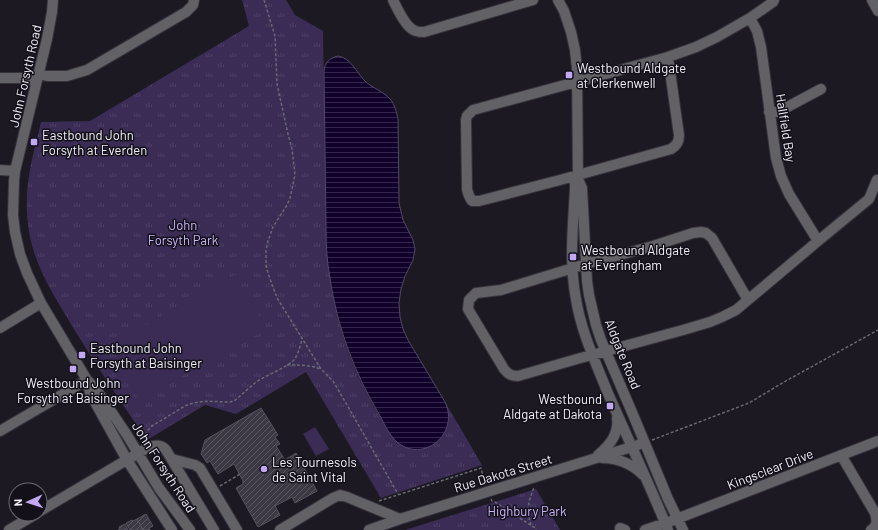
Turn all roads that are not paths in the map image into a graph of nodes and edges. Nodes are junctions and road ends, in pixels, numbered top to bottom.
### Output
1 (53, 0) edge
2 (194, 0) edge
3 (392, 0) edge
4 (534, 0) edge
5 (558, 0) edge
6 (774, 0) edge
7 (872, 0) edge
8 (878, 11) edge
9 (750, 18) junction
10 (668, 57) junction
11 (38, 77) junction
12 (0, 78) edge
13 (577, 82) junction
14 (821, 89) dead end
15 (770, 112) junction
16 (0, 170) edge
17 (15, 171) junction
18 (578, 177) junction
19 (877, 180) dead end
20 (818, 241) junction
21 (579, 266) junction
22 (748, 300) junction
23 (42, 304) junction
24 (0, 328) edge
25 (599, 353) junction
26 (87, 380) junction
27 (616, 412) junction
28 (0, 431) edge
29 (878, 440) edge
30 (645, 443) junction
31 (632, 446) junction
32 (138, 453) junction
33 (841, 455) junction
34 (594, 458) junction
35 (127, 460) junction
36 (172, 460) junction
37 (646, 478) junction
38 (48, 507) edge
39 (400, 519) junction
40 (22, 522) edge
41 (671, 523) edge
42 (9, 530) edge
43 (172, 530) edge
44 (190, 530) edge
45 (214, 530) edge
46 (237, 530) edge
47 (280, 530) edge
48 (369, 530) edge
49 (645, 530) edge
50 (683, 530) edge
51 (871, 530) edge

1 - 11 street, John Forsyth Road
2 - 11 street
3 - 4 street
5 - 13 street, Aldgate Road
6 - 9 street
7 - 8 street
9 - 10 street
9 - 15 street, Hallfield Bay
10 - 13 street
10 - 18 street
11 - 12 street
11 - 17 street, John Forsyth Road
13 - 18 street, Aldgate Road
13 - 18 street
14 - 15 street
15 - 20 street, Hallfield Bay
16 - 17 street
17 - 23 street, John Forsyth Road
18 - 21 street, Aldgate Road
19 - 20 street
20 - 22 street
21 - 22 street
21 - 25 street, Aldgate Road
21 - 25 street
22 - 25 street
23 - 24 street
23 - 26 street, John Forsyth Road
25 - 27 street, Aldgate Road
25 - 30 street, Aldgate Road
26 - 28 street
26 - 32 street, John Forsyth Road
26 - 35 street, John Forsyth Road
27 - 31 street, Aldgate Road
27 - 34 street
29 - 33 street, Kingsclear Drive
30 - 31 street, Rue Dakota Street
30 - 41 street, Aldgate Road
31 - 34 street, Rue Dakota Street
31 - 37 street, Aldgate Road
32 - 35 street
32 - 36 street
32 - 44 street, John Forsyth Road
33 - 41 street, Kingsclear Drive
33 - 51 street
34 - 37 street
34 - 39 street, Rue Dakota Street
35 - 38 street
35 - 43 street, John Forsyth Road
36 - 45 street
36 - 46 street
37 - 41 street, Aldgate Road
39 - 47 street
39 - 48 street, Rue Dakota Street
40 - 42 street
41 - 49 street, Kingsclear Drive
41 - 50 street, Aldgate Road

